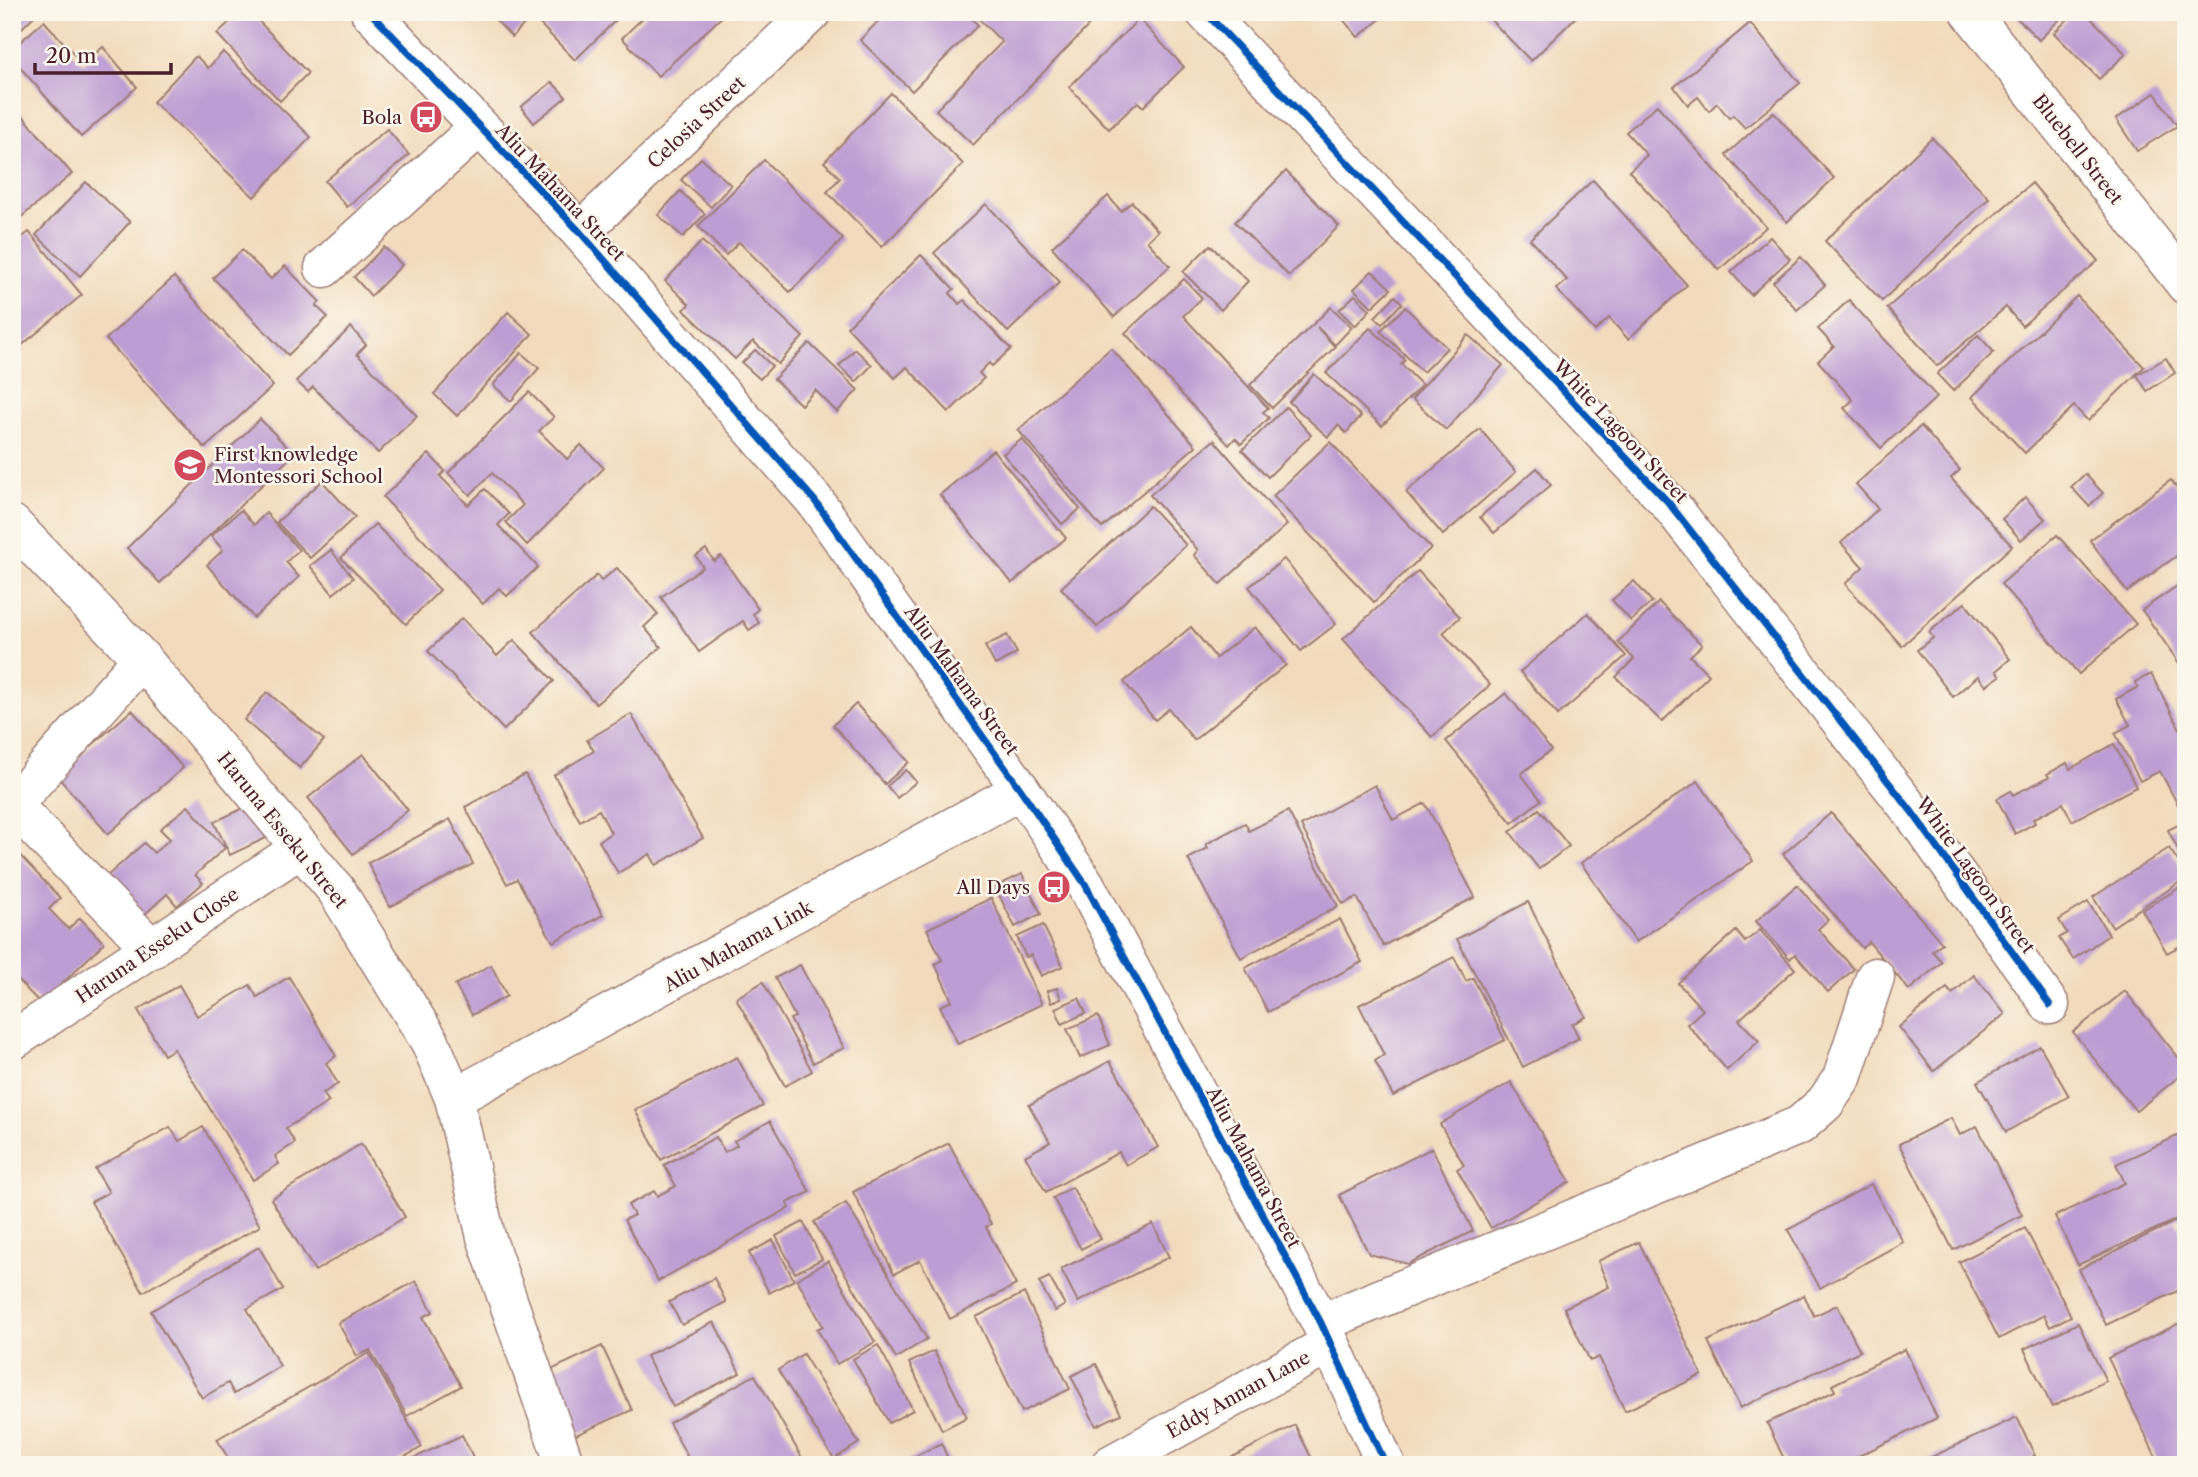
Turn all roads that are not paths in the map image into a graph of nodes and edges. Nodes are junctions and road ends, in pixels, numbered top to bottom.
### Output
1 (370, 12) edge
2 (1205, 12) edge
3 (1970, 12) edge
4 (790, 19) edge
5 (479, 127) junction
6 (580, 232) junction
7 (324, 268) dead end
8 (2186, 285) edge
9 (12, 523) edge
10 (142, 659) junction
11 (1021, 790) junction
12 (13, 806) edge
13 (301, 848) junction
14 (152, 949) junction
15 (1875, 977) dead end
16 (2050, 1004) dead end
17 (12, 1041) edge
18 (454, 1098) junction
19 (1326, 1334) junction
20 (565, 1465) edge
21 (1110, 1465) edge
22 (1386, 1465) edge

1 - 5 street, Aliu Mahama Street
2 - 16 street, White Lagoon Street
3 - 8 street, Bluebell Street
4 - 6 street, Celosia Street
5 - 6 street, Aliu Mahama Street
5 - 7 street
6 - 11 street, Aliu Mahama Street
9 - 10 street, Haruna Esseku Street
10 - 12 street
10 - 13 street, Haruna Esseku Street
11 - 18 street, Aliu Mahama Link
11 - 19 street, Aliu Mahama Street
12 - 14 street
13 - 14 street, Haruna Esseku Close
13 - 18 street, Haruna Esseku Street
14 - 17 street, Haruna Esseku Close
15 - 19 street, Eddy Annan Lane
18 - 20 street, Haruna Esseku Street
19 - 21 street, Eddy Annan Lane
19 - 22 street, Aliu Mahama Street

